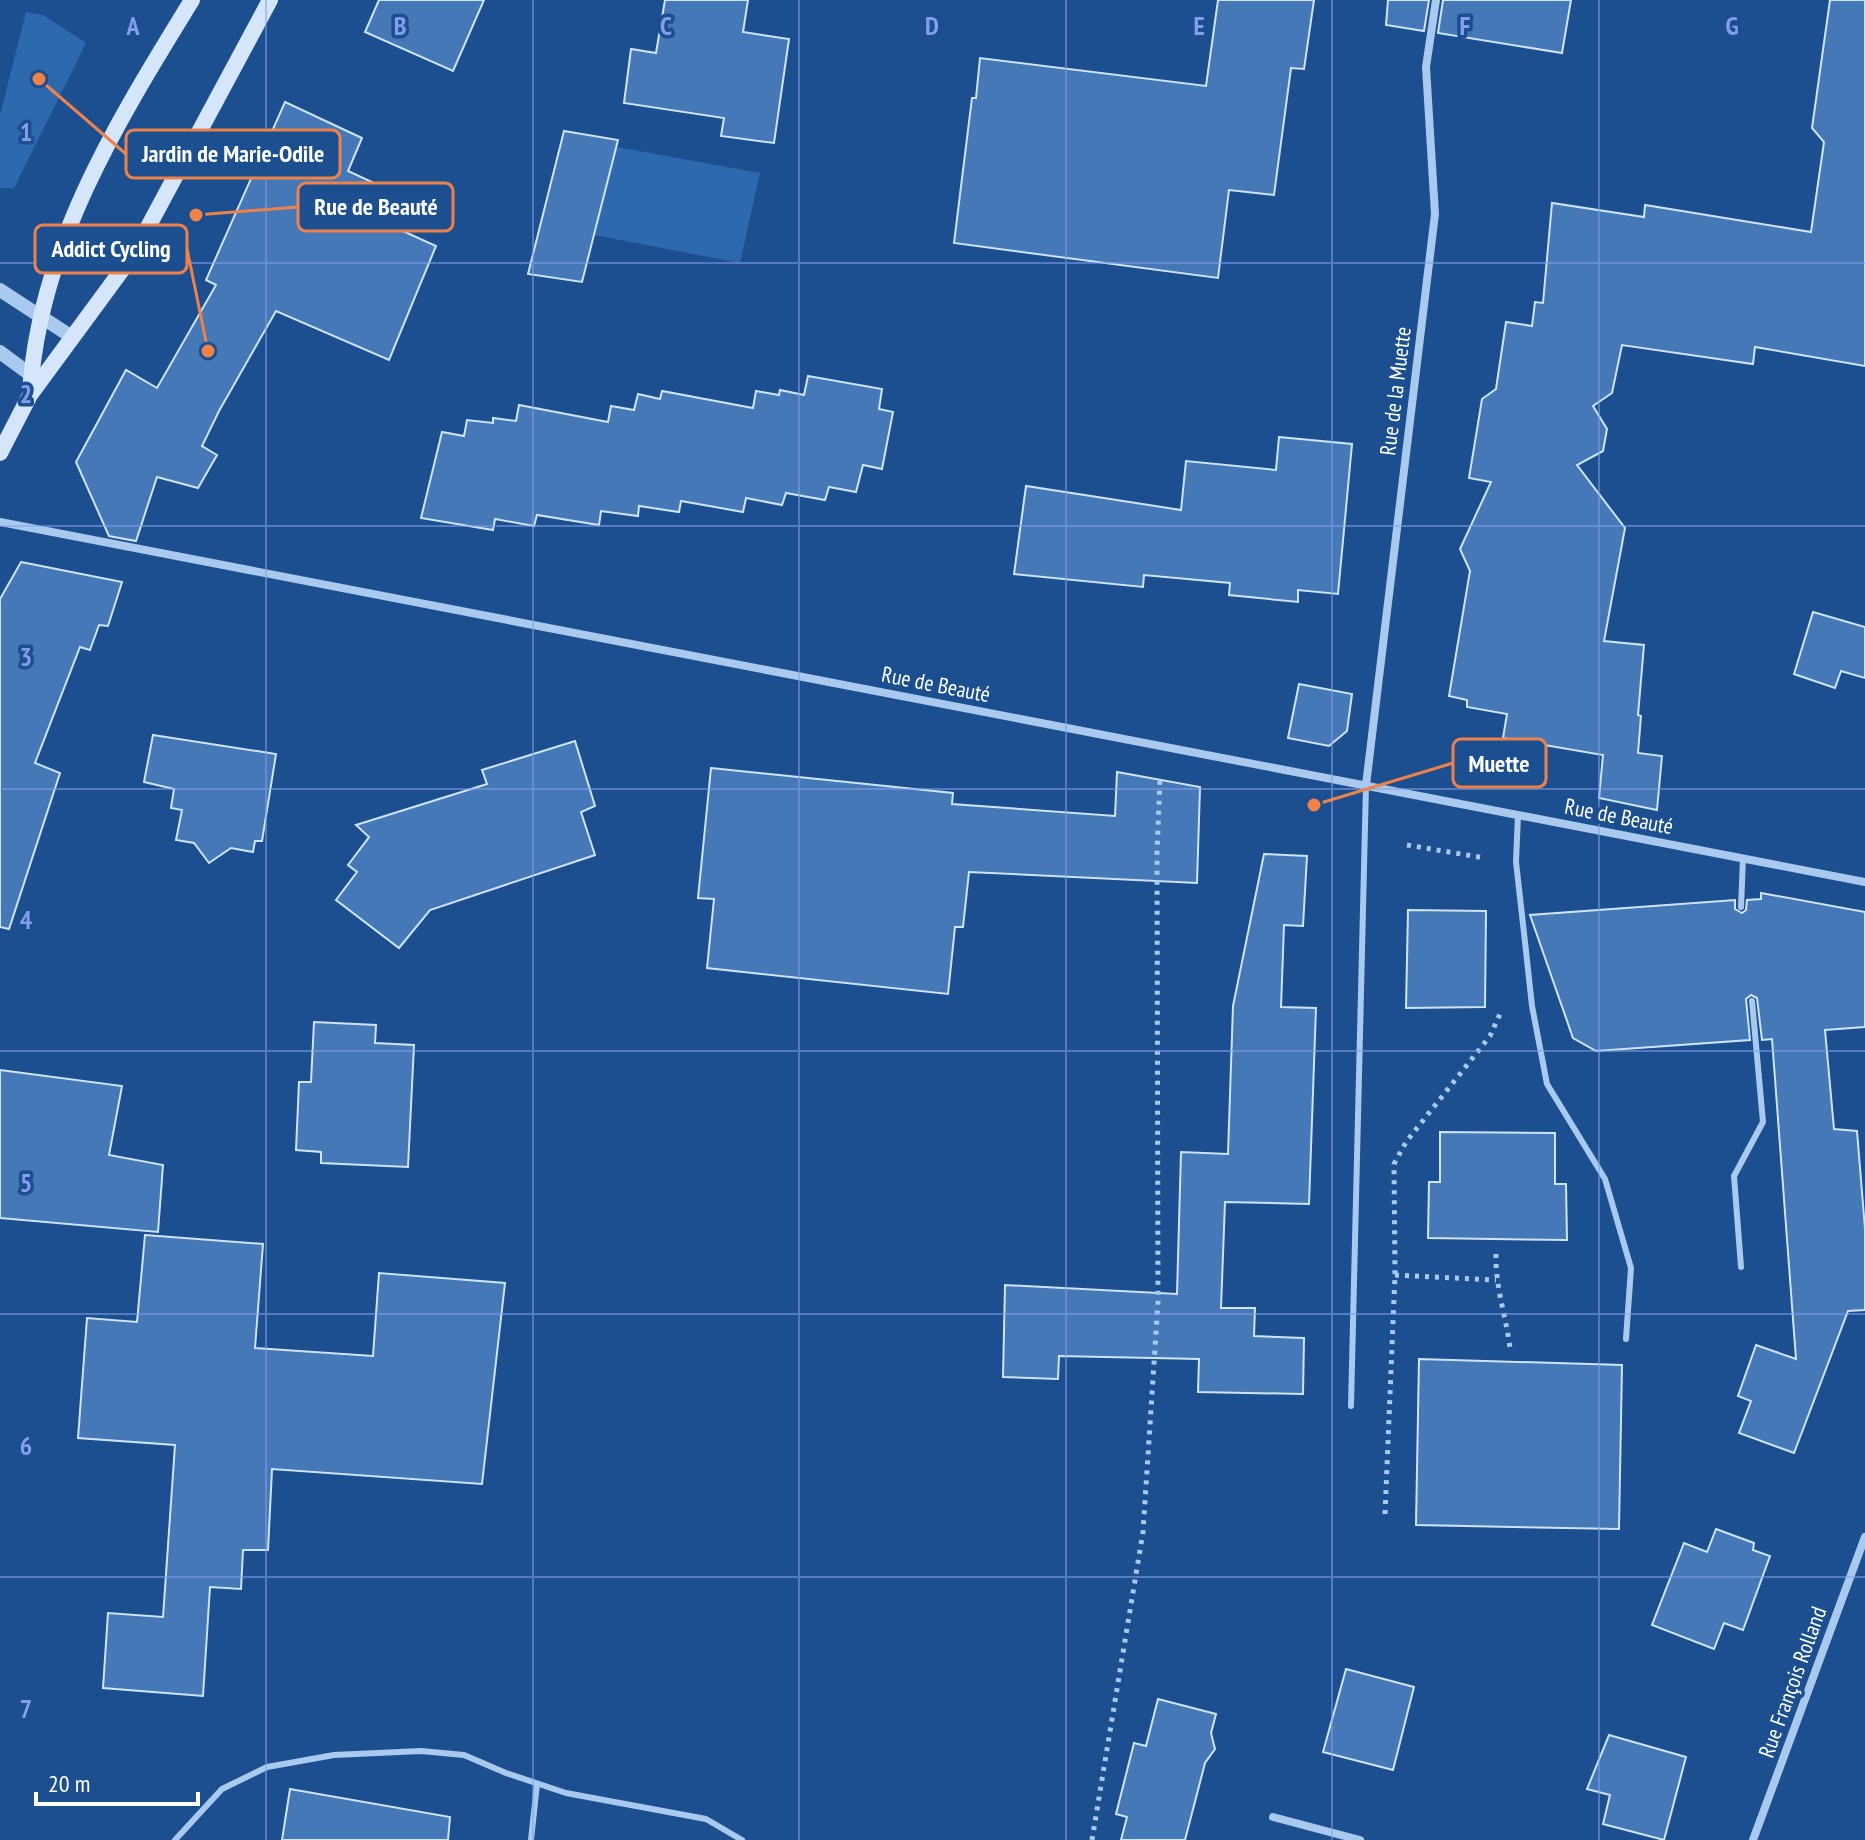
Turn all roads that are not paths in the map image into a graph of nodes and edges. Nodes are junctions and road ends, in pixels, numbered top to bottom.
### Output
1 (192, 0) edge
2 (270, 0) edge
3 (1436, 0) edge
4 (0, 290) edge
5 (39, 317) junction
6 (72, 337) junction
7 (0, 352) edge
8 (31, 375) junction
9 (30, 395) junction
10 (0, 453) edge
11 (0, 522) edge
12 (1366, 785) junction
13 (1518, 815) junction
14 (1743, 858) junction
15 (1865, 882) edge
16 (1741, 907) dead end
17 (1752, 1001) dead end
18 (1741, 1267) dead end
19 (1626, 1339) dead end
20 (1351, 1406) dead end
21 (1865, 1537) edge
22 (537, 1784) junction
23 (1273, 1817) dead end
24 (175, 1840) edge
25 (531, 1840) edge
26 (742, 1840) edge
27 (1360, 1840) edge
28 (1753, 1840) edge

1 - 5 main road
2 - 6 main road
3 - 12 street, Rue de la Muette
4 - 5 street
5 - 6 street
5 - 8 main road
6 - 9 main road
7 - 8 street
8 - 9 main road
9 - 10 main road
11 - 12 street, Rue de Beauté
12 - 13 street, Rue de Beauté
12 - 20 lane
13 - 14 street, Rue de Beauté
13 - 19 lane
14 - 15 street, Rue de Beauté
14 - 16 lane
17 - 18 lane
21 - 28 street, Rue François Rolland
22 - 24 lane
22 - 25 lane
22 - 26 lane
23 - 27 street

